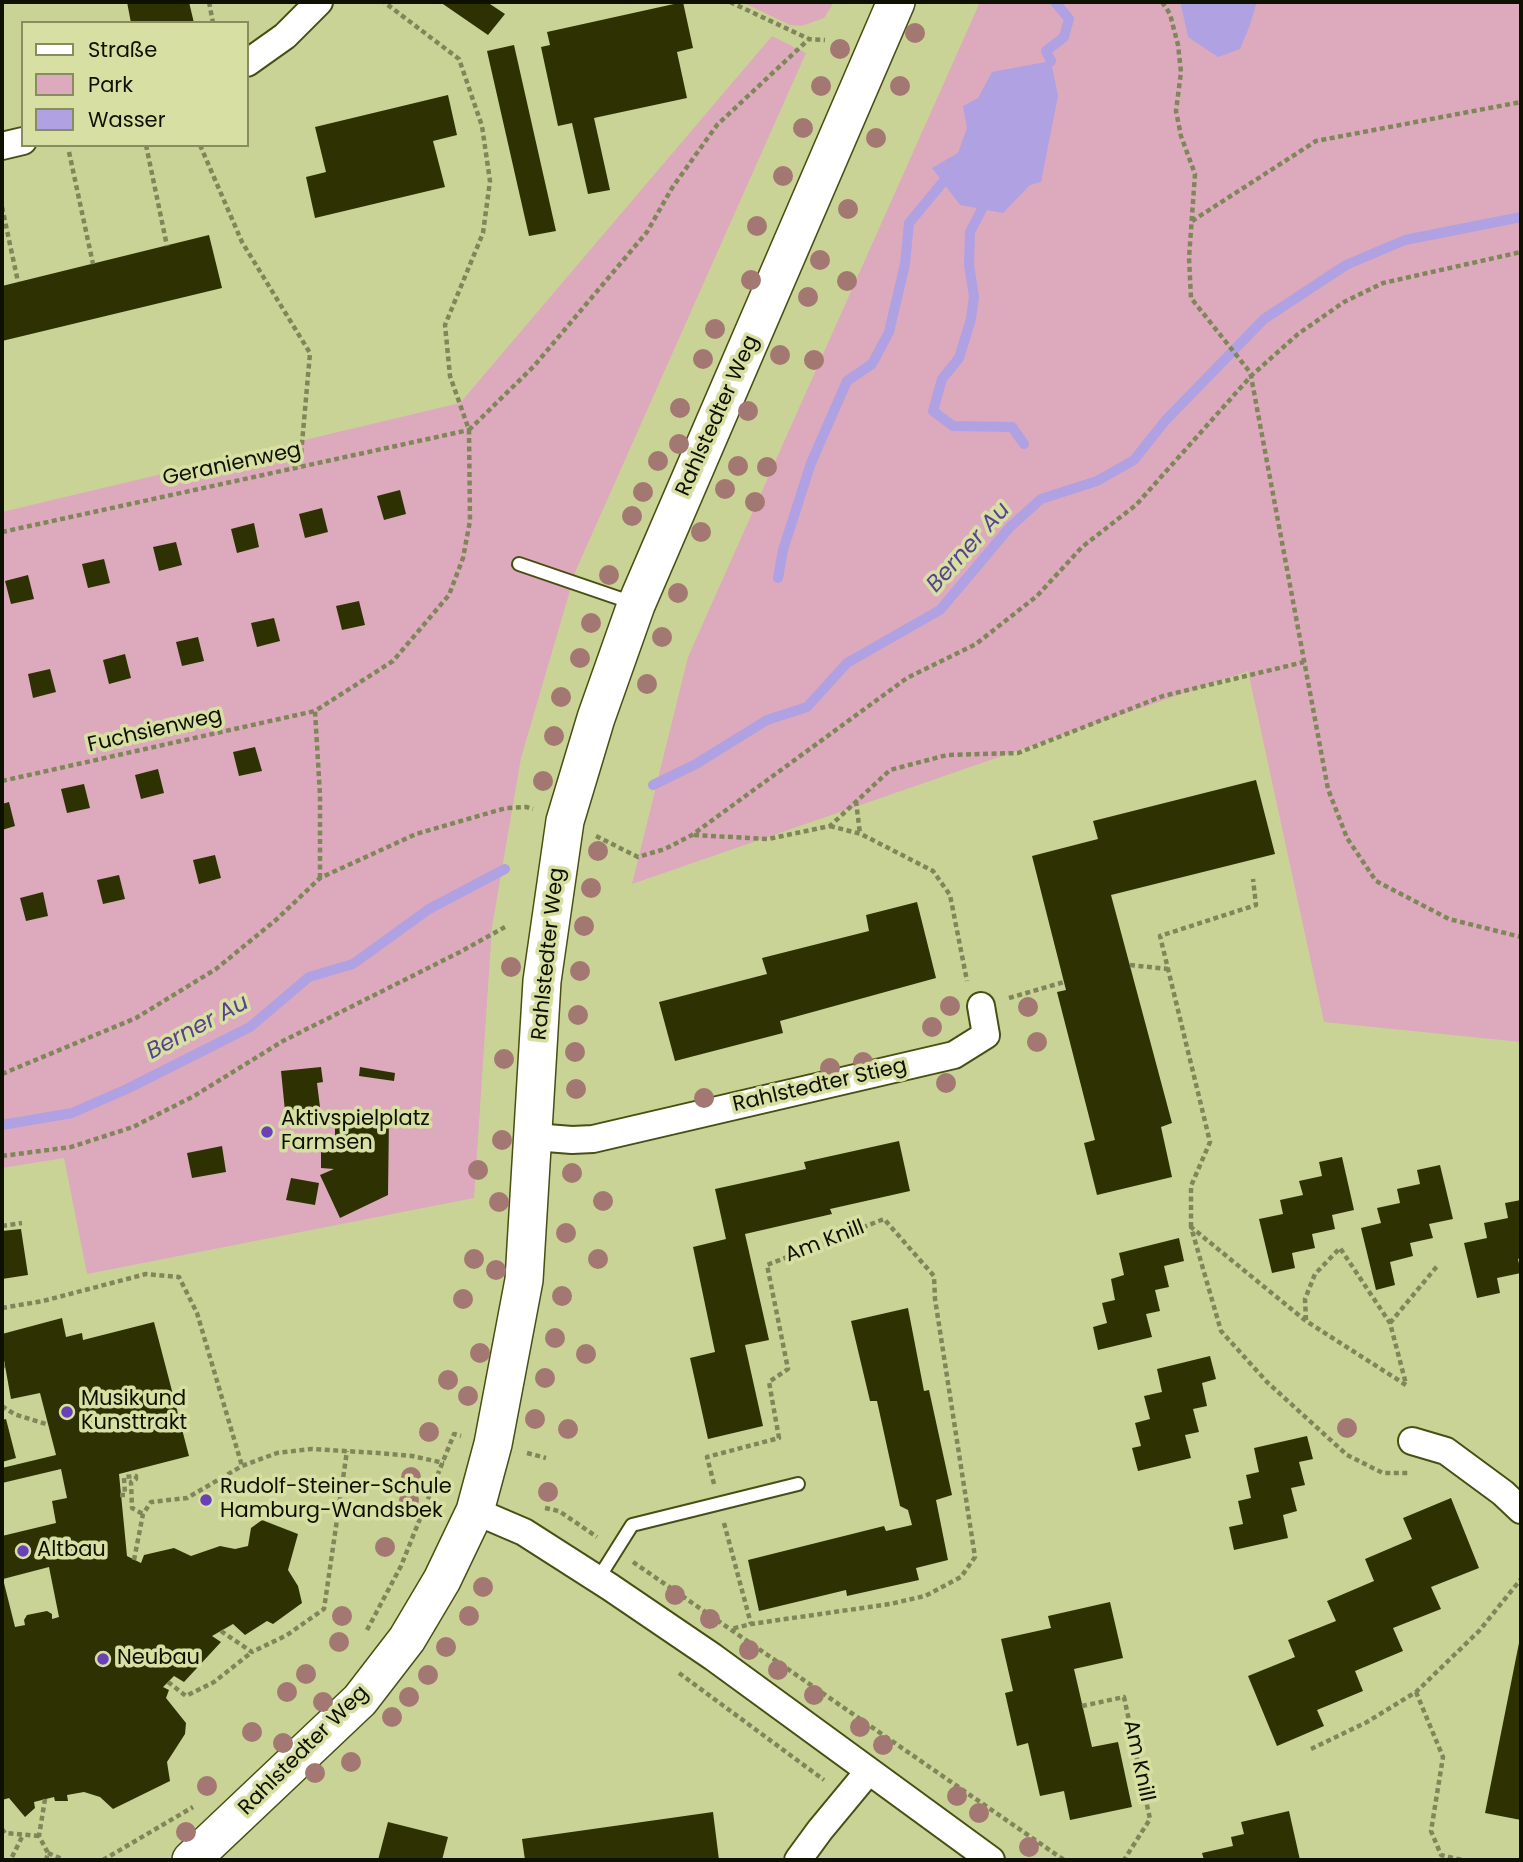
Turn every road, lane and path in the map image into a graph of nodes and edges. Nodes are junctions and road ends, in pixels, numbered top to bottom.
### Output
1 (209, 2) edge
2 (319, 2) edge
3 (384, 2) edge
4 (730, 2) edge
5 (896, 2) edge
6 (1162, 2) edge
7 (213, 21) edge
8 (809, 39) junction
9 (825, 40) dead end
10 (248, 62) edge
11 (1521, 102) edge
12 (21, 141) edge
13 (2, 146) edge
14 (146, 147) edge
15 (201, 147) edge
16 (69, 152) dead end
17 (2, 206) edge
18 (1191, 222) junction
19 (167, 246) dead end
20 (1521, 252) edge
21 (93, 264) dead end
22 (18, 282) dead end
23 (1250, 373) junction
24 (469, 430) junction
25 (300, 466) junction
26 (2, 532) edge
27 (519, 564) dead end
28 (636, 604) junction
29 (1304, 662) junction
30 (315, 711) junction
31 (2, 781) edge
32 (856, 800) junction
33 (565, 821) junction
34 (831, 825) junction
35 (860, 834) junction
36 (692, 835) junction
37 (320, 878) junction
38 (1253, 878) dead end
39 (505, 928) dead end
40 (1521, 937) edge
41 (1129, 965) dead end
42 (1168, 969) junction
43 (1064, 982) dead end
44 (981, 1006) junction
45 (2, 1074) edge
46 (534, 1137) junction
47 (2, 1156) edge
48 (22, 1223) dead end
49 (2, 1226) edge
50 (1191, 1227) junction
51 (1438, 1265) dead end
52 (2, 1308) edge
53 (1307, 1321) junction
54 (1390, 1324) junction
55 (2, 1406) edge
56 (49, 1425) dead end
57 (454, 1434) dead end
58 (1412, 1441) dead end
59 (347, 1451) junction
60 (444, 1463) junction
61 (242, 1466) junction
62 (1383, 1473) dead end
63 (798, 1484) dead end
64 (120, 1495) dead end
65 (719, 1503) junction
66 (532, 1505) dead end
67 (1521, 1510) edge
68 (475, 1511) junction
69 (143, 1514) junction
70 (617, 1551) junction
71 (134, 1560) dead end
72 (598, 1579) junction
73 (1521, 1579) edge
74 (751, 1624) junction
75 (731, 1629) junction
76 (221, 1631) dead end
77 (359, 1642) dead end
78 (252, 1652) junction
79 (168, 1682) dead end
80 (1416, 1692) junction
81 (1083, 1706) dead end
82 (1311, 1749) dead end
83 (868, 1772) junction
84 (45, 1799) dead end
85 (200, 1804) dead end
86 (3, 1832) edge
87 (23, 1835) junction
88 (39, 1836) junction
89 (48, 1853) junction
90 (12, 1857) dead end
91 (46, 1860) edge
92 (64, 1860) edge
93 (103, 1860) edge
94 (191, 1860) edge
95 (798, 1860) edge
96 (991, 1860) edge
97 (1064, 1860) edge
98 (1124, 1860) edge
99 (1462, 1860) edge

1 - 7 path
2 - 10 street
3 - 24 path
4 - 8 path
5 - 28 main road, Rahlstedter Weg
6 - 18 path
8 - 9 path
8 - 24 path
11 - 18 path
12 - 13 street
14 - 19 path
15 - 25 path
16 - 21 path
17 - 22 path
18 - 23 path
20 - 23 path
23 - 29 path
23 - 36 path
24 - 25 path, Geranienweg
24 - 30 path
25 - 26 path, Geranienweg
27 - 28 lane
28 - 33 main road, Rahlstedter Weg
29 - 32 path
29 - 40 path
30 - 31 path, Fuchsienweg
30 - 37 path
32 - 34 path
32 - 35 path
33 - 36 path
33 - 37 path
33 - 46 main road, Rahlstedter Weg
34 - 35 path
34 - 36 path
35 - 44 path
37 - 45 path
38 - 42 path
39 - 47 path
41 - 42 path
42 - 50 path
43 - 44 path
44 - 46 street, Rahlstedter Stieg
46 - 68 main road, Rahlstedter Weg
48 - 49 path
50 - 53 path
50 - 62 path
51 - 54 path
52 - 61 path
53 - 54 path
53 - 54 path
55 - 56 path
57 - 60 path
58 - 67 street
59 - 60 path
59 - 61 path
59 - 78 path
60 - 77 path
61 - 69 path
63 - 65 lane
64 - 69 path
65 - 70 lane
65 - 74 path, Am Knill
65 - 74 path, Am Knill
66 - 70 path
68 - 72 street
68 - 94 main road, Rahlstedter Weg
69 - 71 path
70 - 72 lane
70 - 75 path
72 - 83 street
73 - 80 path
74 - 75 path, Am Knill
75 - 97 path
76 - 78 path
78 - 79 path
80 - 82 path
80 - 99 path
81 - 98 path, Am Knill
83 - 95 street
83 - 96 street
84 - 88 path
85 - 93 path
86 - 87 path
87 - 88 path
87 - 90 path
88 - 89 path
89 - 91 path
89 - 92 path

